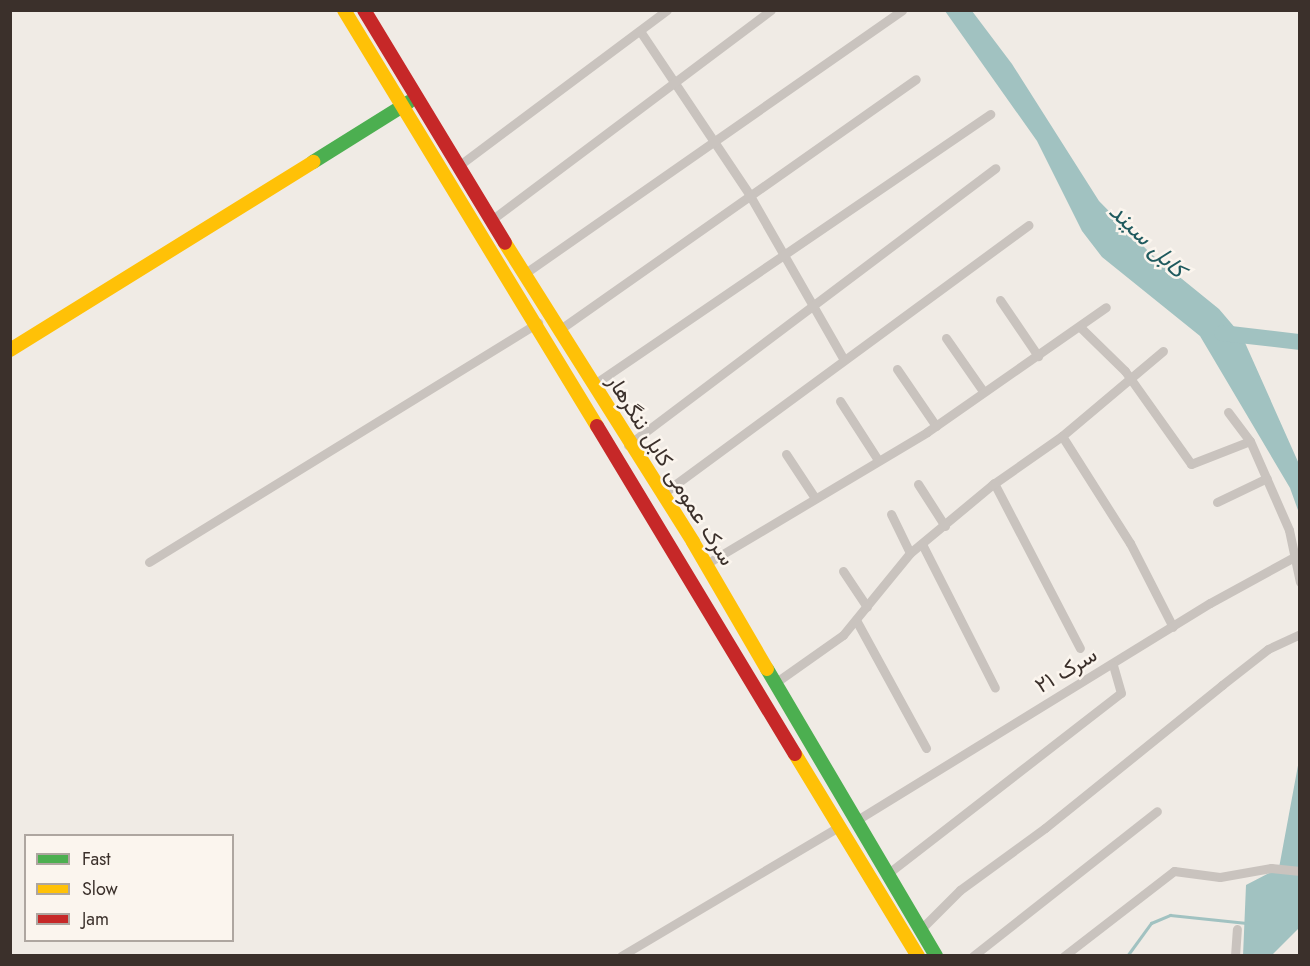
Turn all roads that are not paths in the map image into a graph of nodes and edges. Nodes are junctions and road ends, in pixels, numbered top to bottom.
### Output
1 (344, 10) edge
2 (364, 10) edge
3 (667, 10) edge
4 (771, 10) edge
5 (902, 10) edge
6 (640, 31) junction
7 (676, 79) junction
8 (916, 79) dead end
9 (415, 98) junction
10 (400, 107) junction
11 (990, 114) dead end
12 (716, 141) junction
13 (457, 167) junction
14 (995, 168) dead end
15 (749, 194) junction
16 (490, 221) junction
17 (1028, 225) dead end
18 (784, 255) junction
19 (524, 274) junction
20 (1000, 300) dead end
21 (1106, 307) dead end
22 (813, 308) junction
23 (549, 316) junction
24 (533, 326) junction
25 (1080, 327) junction
26 (559, 330) junction
27 (946, 338) dead end
28 (10, 350) edge
29 (1163, 351) dead end
30 (1038, 356) junction
31 (844, 360) junction
32 (897, 369) dead end
33 (1130, 378) junction
34 (593, 385) junction
35 (983, 391) junction
36 (840, 401) dead end
37 (1228, 412) dead end
38 (936, 426) junction
39 (1062, 436) junction
40 (1250, 441) junction
41 (628, 445) junction
42 (786, 454) dead end
43 (878, 460) junction
44 (1267, 477) junction
45 (994, 483) junction
46 (918, 484) dead end
47 (661, 495) junction
48 (815, 498) junction
49 (1217, 502) dead end
50 (891, 514) dead end
51 (945, 526) junction
52 (922, 544) junction
53 (910, 553) junction
54 (1296, 556) junction
55 (149, 562) dead end
56 (706, 564) junction
57 (843, 571) dead end
58 (1299, 582) edge
59 (867, 607) junction
60 (856, 620) junction
61 (1173, 627) junction
62 (1299, 634) edge
63 (1080, 648) dead end
64 (1113, 665) junction
65 (775, 684) junction
66 (995, 688) dead end
67 (926, 748) dead end
68 (1157, 811) dead end
69 (856, 819) junction
70 (840, 826) junction
71 (1299, 871) edge
72 (886, 875) junction
73 (1237, 929) dead end
74 (919, 931) junction
75 (621, 956) edge
76 (918, 956) edge
77 (936, 956) edge
78 (974, 956) edge
79 (1064, 956) edge
80 (1235, 956) edge

1 - 10 highway, سرک عمومی کابل ننگرهار
2 - 9 highway, سرک عمومی کابل ننگرهار
3 - 6 street
4 - 7 street
5 - 12 street
6 - 7 street
6 - 13 street
7 - 12 street
7 - 16 street
8 - 15 street
9 - 10 highway
9 - 13 highway, سرک عمومی کابل ننگرهار
10 - 24 highway, سرک عمومی کابل ننگرهار
10 - 28 highway
11 - 18 street
12 - 15 street
12 - 19 street
13 - 16 highway, سرک عمومی کابل ننگرهار
14 - 22 street
15 - 18 street
15 - 26 street
16 - 19 highway, سرک عمومی کابل ننگرهار
17 - 31 street
18 - 22 street
18 - 34 street
19 - 23 highway, سرک عمومی کابل ننگرهار
20 - 30 street
21 - 25 street
22 - 31 street
22 - 41 street
23 - 24 street
23 - 26 highway, سرک عمومی کابل ننگرهار
24 - 55 street
24 - 70 highway, سرک عمومی کابل ننگرهار
25 - 30 street
25 - 33 street
26 - 34 highway, سرک عمومی کابل ننگرهار
27 - 35 street
29 - 33 street
30 - 35 street
31 - 47 street
32 - 38 street
33 - 39 street
33 - 40 street
34 - 41 highway, سرک عمومی کابل ننگرهار
35 - 38 street
36 - 43 street
37 - 40 street
38 - 43 street
39 - 45 street
39 - 61 street
40 - 44 street
41 - 47 highway, سرک عمومی کابل ننگرهار
42 - 48 street
43 - 48 street
44 - 49 street
44 - 54 street
45 - 51 street
45 - 63 street
46 - 51 street
47 - 56 highway, سرک عمومی کابل ننگرهار
48 - 56 street
50 - 53 street
51 - 52 street
52 - 53 street
52 - 66 street
53 - 59 street
54 - 58 street
54 - 61 street, سرک ۲۱
56 - 65 highway, سرک عمومی کابل ننگرهار
57 - 59 street
59 - 60 street
60 - 65 street
60 - 67 street
61 - 64 street, سرک ۲۱
62 - 74 street
64 - 69 street, سرک ۲۱
64 - 72 street
65 - 69 highway, سرک عمومی کابل ننگرهار
68 - 78 street
69 - 70 highway
69 - 72 highway, سرک عمومی کابل ننگرهار
70 - 75 street
70 - 76 highway, سرک عمومی کابل ننگرهار
71 - 79 street
72 - 74 highway, سرک عمومی کابل ننگرهار
73 - 80 street
74 - 77 highway, سرک عمومی کابل ننگرهار

